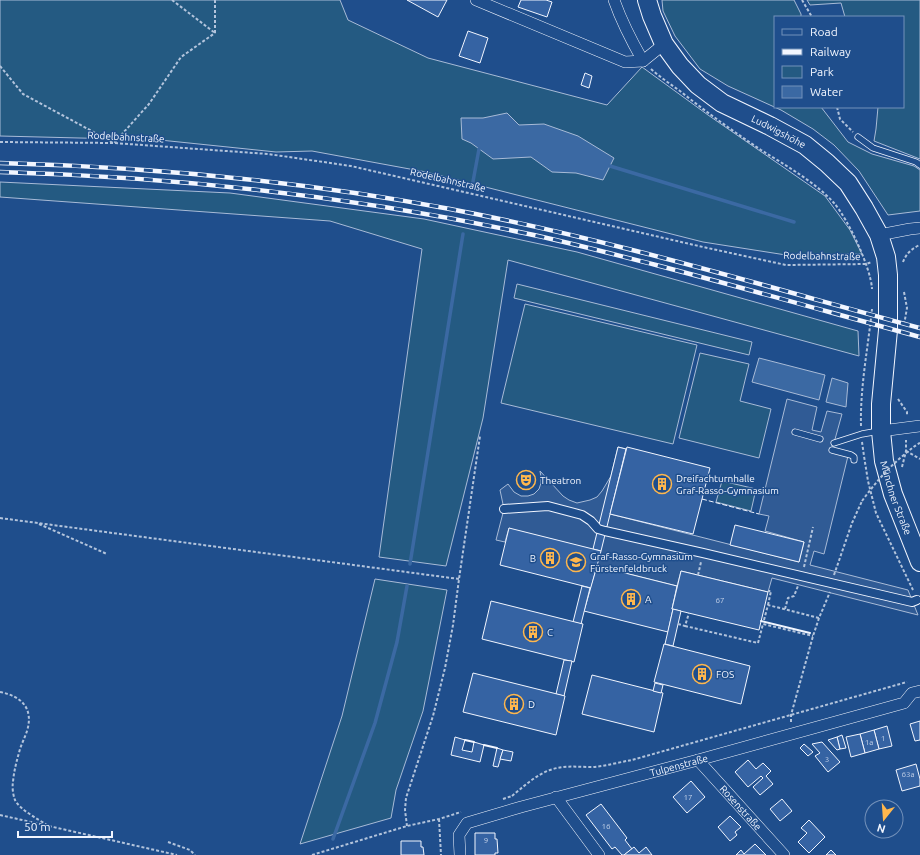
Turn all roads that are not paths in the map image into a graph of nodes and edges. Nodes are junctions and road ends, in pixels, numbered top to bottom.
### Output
1 (476, 0) edge
2 (614, 0) edge
3 (647, 0) edge
4 (664, 44) junction
5 (643, 61) junction
6 (858, 137) road end
7 (920, 165) edge
8 (920, 228) edge
9 (879, 235) junction
10 (886, 257) joint
11 (920, 426) edge
12 (881, 431) junction
13 (795, 432) dead end
14 (820, 439) dead end
15 (834, 442) dead end
16 (832, 450) dead end
17 (854, 460) dead end
18 (504, 509) dead end
19 (920, 562) edge
20 (917, 600) road end
21 (920, 691) edge
22 (698, 760) junction
23 (556, 797) junction
24 (460, 855) edge
25 (599, 855) edge
26 (784, 855) edge

1 - 5 street
2 - 5 street
3 - 4 main road, Ludwigshöhe
4 - 5 street
4 - 9 main road, Ludwigshöhe
6 - 7 lane
8 - 9 street
9 - 10 main road, Ludwigshöhe
10 - 12 main road, Münchner Straße
11 - 12 street
12 - 15 lane
12 - 19 main road, Münchner Straße
13 - 14 lane
16 - 17 lane
18 - 20 street
21 - 22 street, Tulpenstraße
22 - 23 street, Tulpenstraße
22 - 26 street, Rosenstraße
23 - 24 street, Tulpenstraße
23 - 25 street

